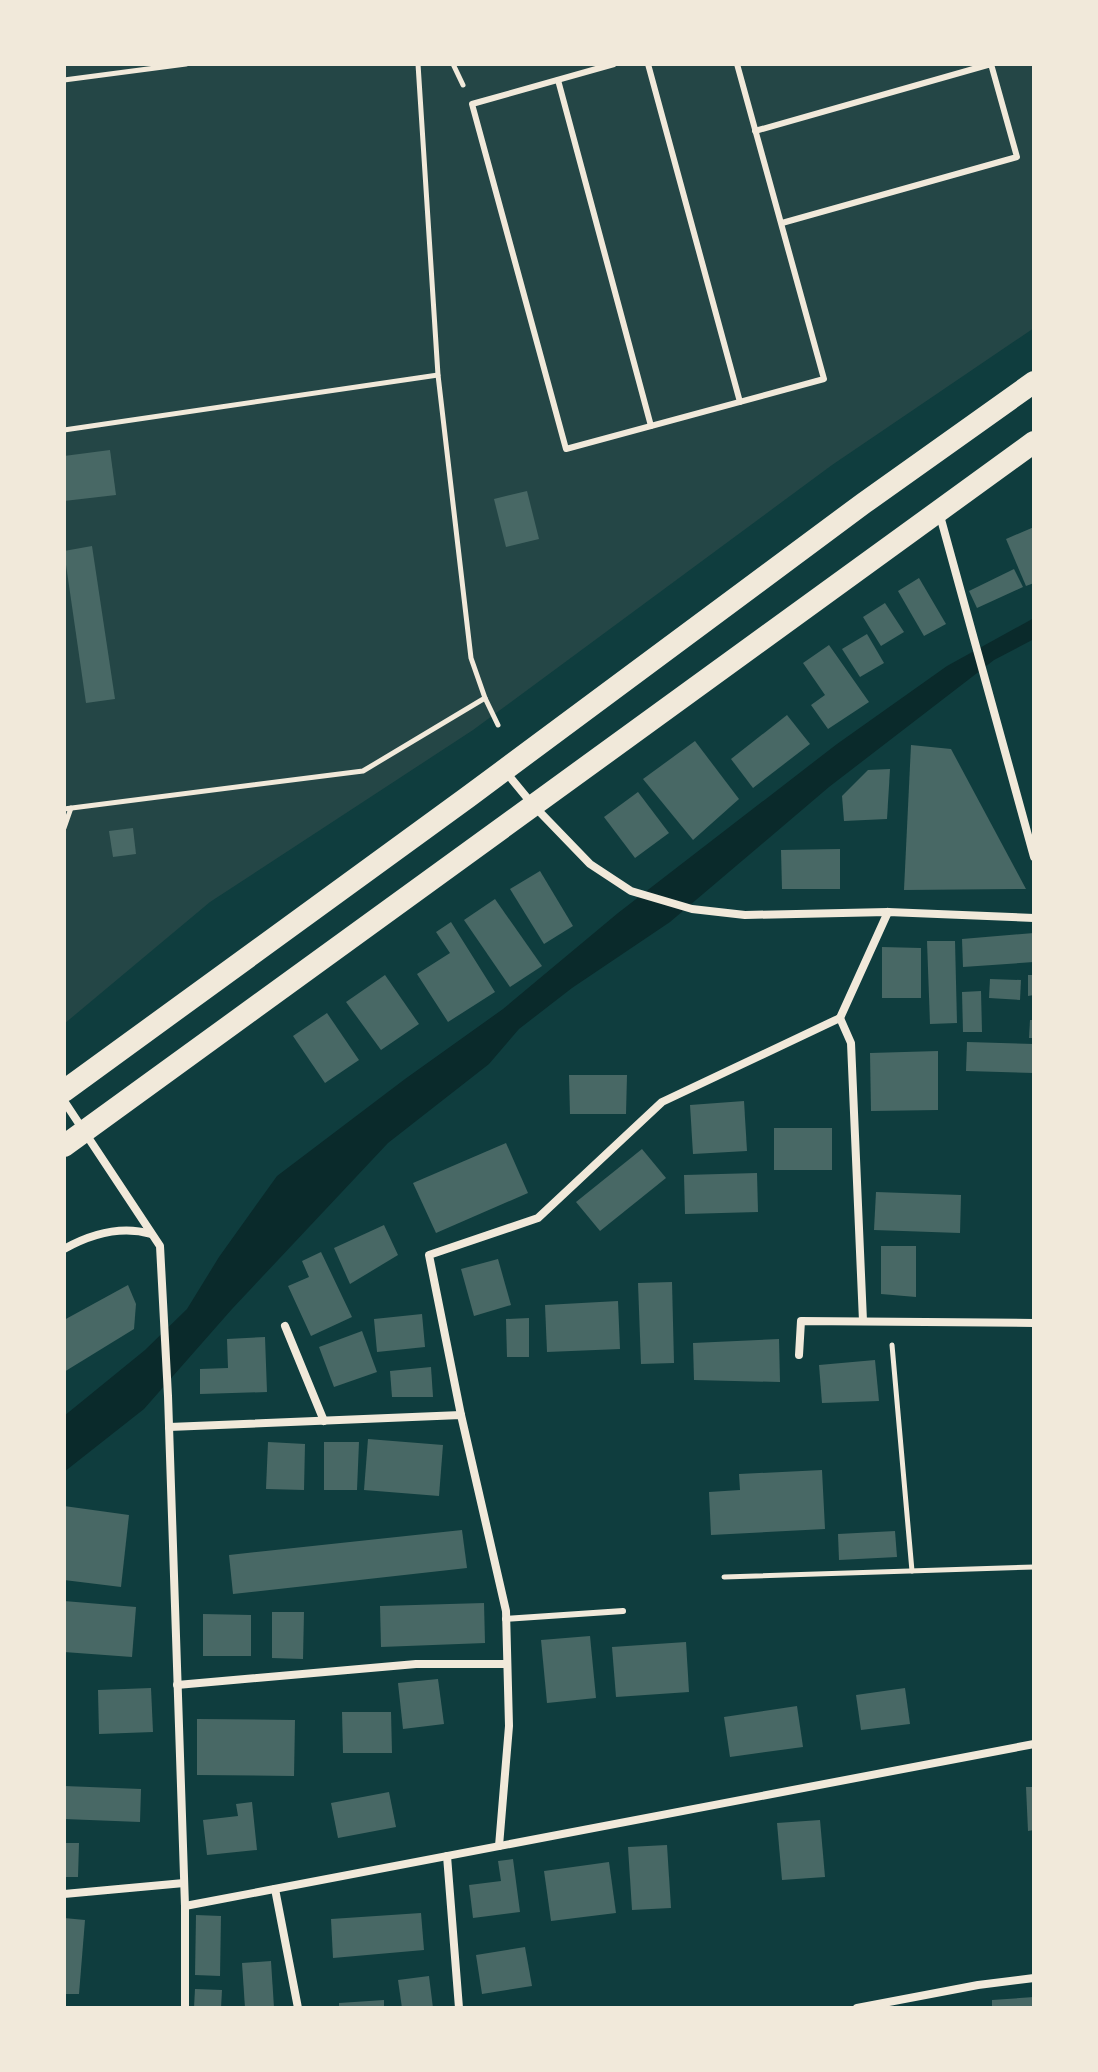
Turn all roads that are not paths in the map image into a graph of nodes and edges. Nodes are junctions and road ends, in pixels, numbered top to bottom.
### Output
1 (614, 64) edge
2 (648, 64) edge
3 (737, 64) edge
4 (558, 80) junction
5 (755, 131) junction
6 (782, 223) junction
7 (1034, 382) edge
8 (740, 402) junction
9 (651, 426) junction
10 (1034, 442) edge
11 (939, 512) junction
12 (505, 770) junction
13 (533, 805) junction
14 (1034, 857) edge
15 (888, 912) junction
16 (1034, 918) edge
17 (840, 1018) junction
18 (64, 1091) edge
19 (64, 1101) edge
20 (83, 1133) junction
21 (64, 1146) edge
22 (152, 1235) junction
23 (64, 1249) edge
24 (863, 1321) junction
25 (1034, 1323) edge
26 (285, 1326) dead end
27 (799, 1355) dead end
28 (461, 1415) junction
29 (324, 1421) junction
30 (169, 1427) junction
31 (623, 1611) dead end
32 (505, 1619) junction
33 (507, 1664) junction
34 (177, 1685) junction
35 (1034, 1744) edge
36 (499, 1846) junction
37 (447, 1856) junction
38 (184, 1883) junction
39 (275, 1889) junction
40 (64, 1894) edge
41 (185, 1906) junction
42 (1034, 1978) edge
43 (185, 2008) edge
44 (298, 2008) edge
45 (459, 2008) edge
46 (857, 2008) edge

1 - 4 lane
2 - 8 lane
3 - 5 lane
4 - 9 lane
4 - 9 lane
5 - 6 lane
5 - 6 lane
6 - 8 lane
7 - 12 highway
8 - 9 lane
10 - 11 highway
11 - 13 highway
11 - 14 street
12 - 13 street
12 - 18 highway
13 - 15 street
13 - 20 highway
15 - 16 street
15 - 17 street
17 - 24 street
17 - 28 street
19 - 20 street
20 - 21 highway
20 - 22 street
22 - 23 street
22 - 30 street
24 - 25 street
24 - 27 street
26 - 29 street
28 - 29 street
28 - 32 street
29 - 30 street
30 - 34 street
31 - 32 lane
32 - 33 street
33 - 34 street
33 - 36 street
34 - 38 street
35 - 36 street
36 - 37 street
37 - 39 street
37 - 45 street
38 - 40 street
38 - 41 street
39 - 41 street
39 - 44 street
41 - 43 street
42 - 46 street

